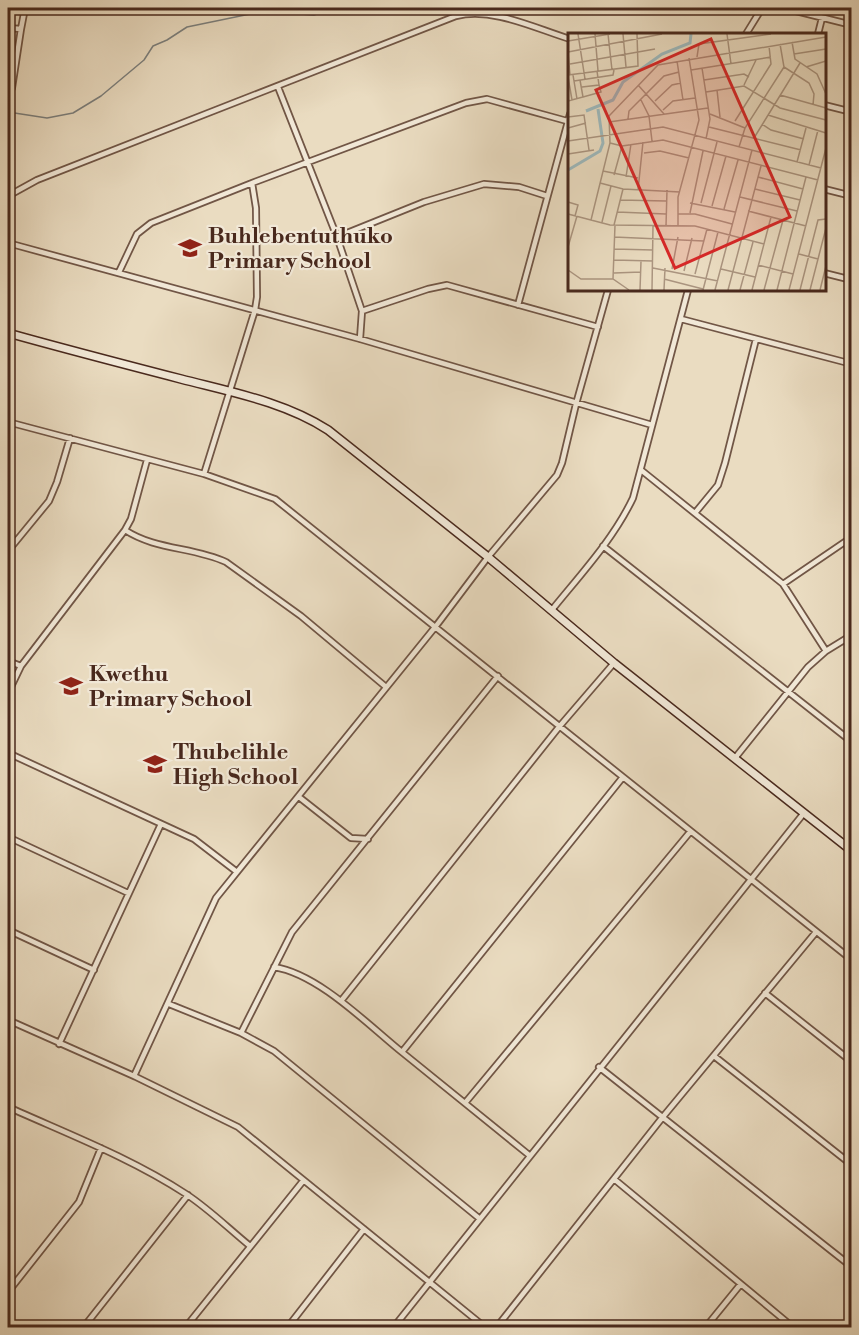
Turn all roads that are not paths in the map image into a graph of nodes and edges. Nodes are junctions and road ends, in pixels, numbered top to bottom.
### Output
1 (25, 8) edge
2 (762, 8) edge
3 (784, 8) edge
4 (822, 18) junction
5 (852, 26) edge
6 (8, 28) edge
7 (21, 29) junction
8 (747, 33) edge
9 (818, 33) edge
10 (568, 38) edge
11 (278, 87) junction
12 (12, 88) dead end
13 (826, 105) edge
14 (852, 112) edge
15 (567, 121) joint
16 (308, 161) junction
17 (252, 183) junction
18 (826, 189) edge
19 (8, 196) edge
20 (547, 196) junction
21 (852, 196) edge
22 (338, 237) junction
23 (8, 243) edge
24 (119, 272) junction
25 (826, 273) edge
26 (852, 280) edge
27 (608, 291) edge
28 (688, 291) edge
29 (518, 304) junction
30 (255, 310) junction
31 (362, 311) junction
32 (681, 319) junction
33 (598, 327) junction
34 (8, 333) edge
35 (360, 339) junction
36 (756, 339) junction
37 (852, 364) edge
38 (229, 391) junction
39 (576, 404) junction
40 (8, 422) edge
41 (652, 425) junction
42 (70, 438) junction
43 (147, 460) junction
44 (641, 470) junction
45 (204, 474) junction
46 (696, 513) junction
47 (125, 530) junction
48 (852, 537) edge
49 (603, 546) junction
50 (8, 551) edge
51 (488, 557) junction
52 (783, 584) junction
53 (551, 611) junction
54 (436, 626) junction
55 (852, 635) edge
56 (826, 651) junction
57 (8, 661) edge
58 (614, 663) junction
59 (21, 666) junction
60 (498, 676) junction
61 (386, 687) junction
62 (8, 693) edge
63 (787, 693) junction
64 (559, 727) junction
65 (852, 742) edge
66 (8, 753) edge
67 (735, 758) junction
68 (623, 777) junction
69 (299, 797) junction
70 (804, 813) junction
71 (161, 824) junction
72 (690, 832) junction
73 (8, 837) edge
74 (368, 839) junction
75 (852, 851) edge
76 (237, 872) junction
77 (751, 878) junction
78 (128, 893) junction
79 (8, 930) edge
80 (816, 932) junction
81 (852, 960) edge
82 (274, 968) junction
83 (94, 970) junction
84 (765, 993) junction
85 (341, 1002) junction
86 (169, 1004) junction
87 (8, 1020) edge
88 (241, 1033) junction
89 (59, 1044) junction
90 (402, 1052) junction
91 (714, 1056) junction
92 (852, 1062) edge
93 (599, 1067) junction
94 (135, 1076) junction
95 (465, 1103) junction
96 (8, 1107) edge
97 (662, 1118) junction
98 (101, 1148) junction
99 (529, 1155) junction
100 (852, 1165) edge
101 (614, 1179) junction
102 (303, 1181) junction
103 (189, 1195) junction
104 (480, 1219) junction
105 (364, 1229) junction
106 (250, 1246) junction
107 (852, 1267) edge
108 (428, 1282) junction
109 (740, 1285) junction
110 (8, 1292) edge
111 (83, 1328) edge
112 (185, 1328) edge
113 (287, 1328) edge
114 (393, 1328) edge
115 (486, 1328) edge
116 (496, 1328) edge
117 (705, 1328) edge
118 (794, 1328) edge

1 - 7 street
2 - 8 street
3 - 4 street
4 - 5 street
4 - 9 street
6 - 7 street
7 - 12 street
10 - 11 street
11 - 16 street
11 - 19 street
13 - 14 street
15 - 16 street
15 - 20 street
16 - 17 street
16 - 22 street
17 - 24 street
17 - 30 street
18 - 21 street
20 - 22 street
20 - 29 street
22 - 31 street
23 - 24 street
24 - 30 street
25 - 26 street
27 - 33 street
28 - 32 street
29 - 31 street
29 - 33 street
30 - 35 street
30 - 38 street
31 - 35 street
32 - 36 street
32 - 41 street
33 - 39 street
34 - 38 street
35 - 39 street
36 - 37 street
36 - 46 street
38 - 45 street
38 - 51 street
39 - 41 street
39 - 51 street
40 - 42 street
41 - 44 street
42 - 43 street
42 - 50 street
43 - 45 street
43 - 47 street
44 - 46 street
44 - 49 street
45 - 54 street
46 - 52 street
47 - 59 street
47 - 61 street
48 - 52 street
49 - 53 street
49 - 63 street
51 - 53 street
51 - 54 street
52 - 56 street
53 - 58 street
54 - 60 street
54 - 61 street
55 - 56 street
56 - 63 street
57 - 59 street
58 - 64 street
58 - 67 street
59 - 62 street
60 - 64 street
60 - 74 street
61 - 69 street
63 - 65 street
63 - 67 street
64 - 68 street
64 - 85 street
66 - 71 street
67 - 70 street
68 - 72 street
68 - 90 street
69 - 74 street
69 - 76 street
70 - 75 street
70 - 77 street
71 - 76 street
71 - 78 street
72 - 77 street
72 - 95 street
73 - 78 street
74 - 82 street
76 - 86 street
77 - 80 street
77 - 93 street
78 - 83 street
79 - 83 street
80 - 81 street
80 - 84 street
82 - 85 street
82 - 88 street
83 - 89 street
84 - 91 street
84 - 92 street
85 - 90 street
86 - 88 street
86 - 94 street
87 - 89 street
88 - 104 street
89 - 94 street
90 - 95 street
91 - 97 street
91 - 100 street
93 - 97 street
93 - 99 street
94 - 102 street
95 - 99 street
96 - 98 street
97 - 101 street
97 - 107 street
98 - 103 street
98 - 110 street
99 - 104 street
101 - 109 street
101 - 116 street
102 - 105 street
102 - 106 street
103 - 106 street
103 - 111 street
104 - 108 street
105 - 108 street
105 - 113 street
106 - 112 street
108 - 114 street
108 - 115 street
109 - 117 street
109 - 118 street

